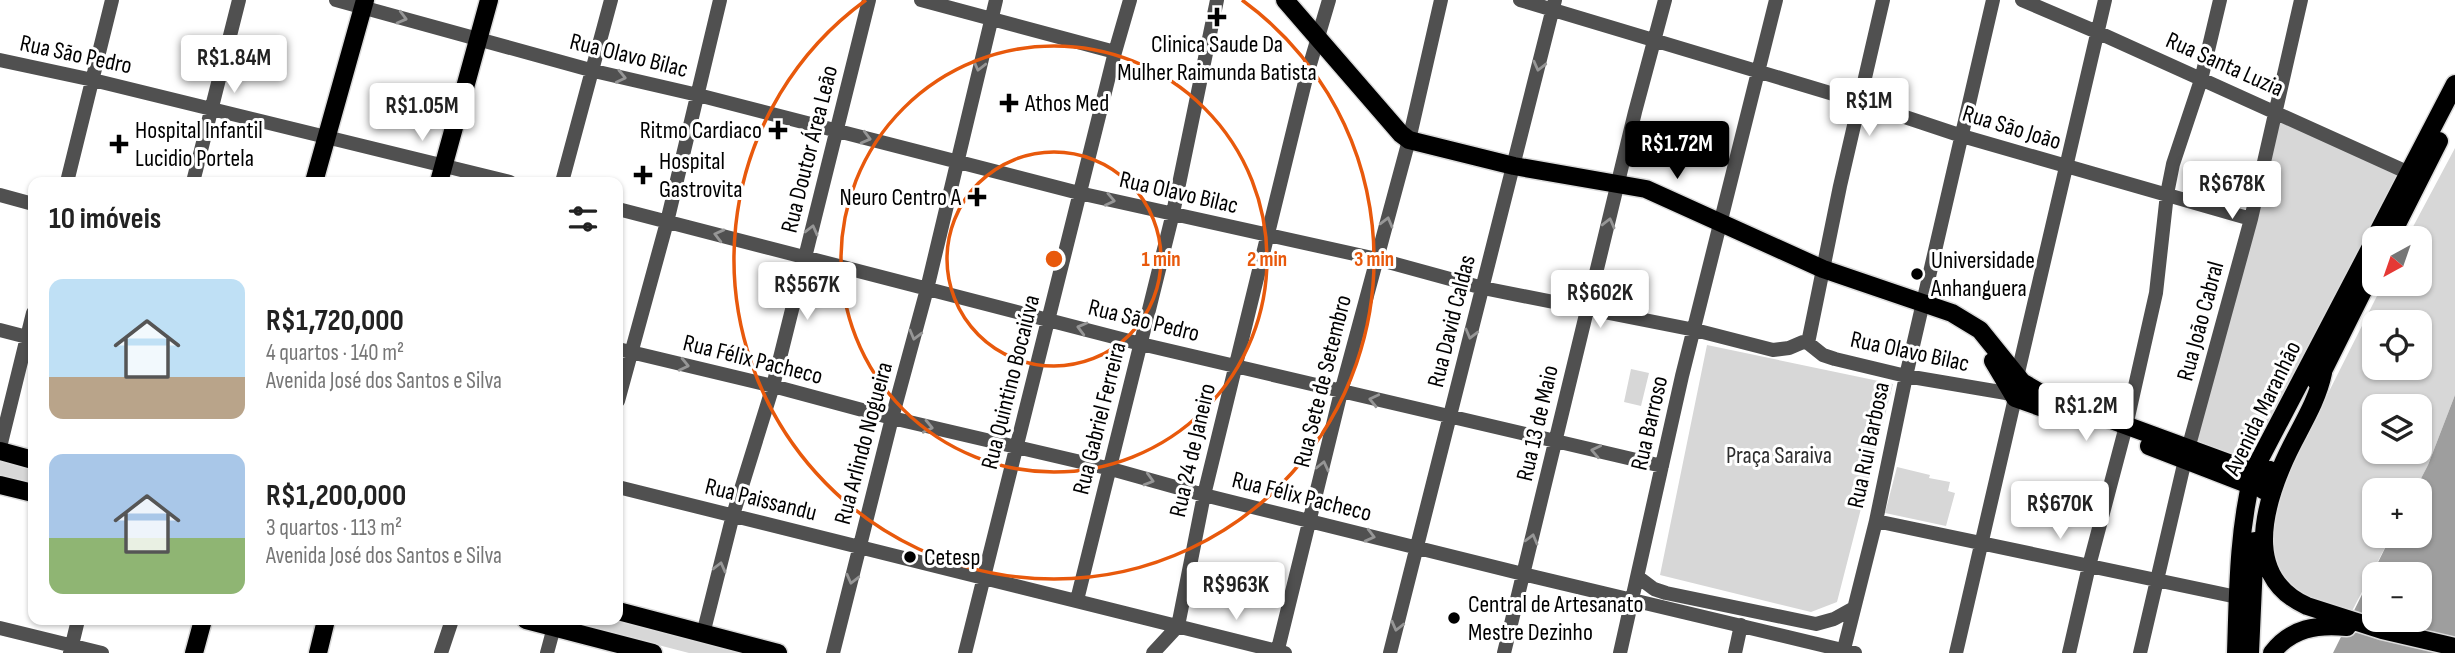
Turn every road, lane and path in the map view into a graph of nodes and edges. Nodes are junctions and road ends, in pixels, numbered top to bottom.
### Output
1 (112, 0) edge
2 (239, 0) edge
3 (336, 0) edge
4 (489, 0) edge
5 (611, 0) edge
6 (720, 0) edge
7 (869, 0) edge
8 (921, 0) edge
9 (996, 0) edge
10 (1130, 0) edge
11 (1217, 0) edge
12 (1285, 0) edge
13 (1329, 0) edge
14 (1441, 0) edge
15 (1520, 0) edge
16 (1665, 0) edge
17 (1776, 0) edge
18 (1883, 0) edge
19 (1993, 0) edge
20 (2022, 0) edge
21 (2105, 0) edge
22 (2220, 0) edge
23 (2301, 0) edge
24 (364, 4) edge
25 (1554, 5) edge
26 (991, 18) junction
27 (2097, 32) junction
28 (1317, 37) junction
29 (479, 39) junction
30 (1654, 40) junction
31 (1115, 52) junction
32 (0, 60) edge
33 (594, 71) junction
34 (1758, 71) junction
35 (2201, 79) junction
36 (93, 80) junction
37 (2455, 84) edge
38 (698, 95) junction
39 (1860, 102) junction
40 (213, 108) junction
41 (2455, 110) edge
42 (2274, 111) junction
43 (837, 130) junction
44 (1962, 136) junction
45 (326, 137) junction
46 (1409, 140) junction
47 (956, 161) junction
48 (1514, 166) junction
49 (2066, 167) junction
50 (2409, 173) junction
51 (441, 174) edge
52 (68, 177) edge
53 (194, 177) edge
54 (315, 177) edge
55 (467, 177) edge
56 (563, 177) edge
57 (1619, 185) junction
58 (1079, 193) junction
59 (2167, 194) junction
60 (0, 195) edge
61 (28, 203) edge
62 (623, 210) edge
63 (1173, 213) junction
64 (2250, 219) junction
65 (667, 222) junction
66 (2382, 226) edge
67 (2395, 226) edge
68 (1720, 228) junction
69 (1267, 236) junction
70 (806, 256) junction
71 (1377, 259) junction
72 (2362, 267) edge
73 (1822, 275) junction
74 (1483, 288) junction
75 (927, 289) junction
76 (2362, 294) edge
77 (1587, 309) junction
78 (1922, 309) junction
79 (1049, 320) junction
80 (0, 330) edge
81 (1695, 330) junction
82 (28, 333) edge
83 (27, 337) junction
84 (1808, 342) junction
85 (1141, 344) junction
86 (624, 351) edge
87 (1236, 365) junction
88 (1906, 376) junction
89 (774, 386) junction
90 (2015, 390) junction
91 (1341, 392) junction
92 (892, 418) junction
93 (1449, 418) junction
94 (2124, 431) junction
95 (1555, 442) junction
96 (1017, 448) junction
97 (0, 449) edge
98 (2188, 454) junction
99 (28, 458) edge
100 (1662, 466) junction
101 (1111, 469) junction
102 (2263, 477) junction
103 (0, 485) edge
104 (623, 488) edge
105 (28, 492) edge
106 (1204, 495) junction
107 (733, 515) junction
108 (1310, 521) junction
109 (1876, 521) junction
110 (1981, 542) junction
111 (860, 547) junction
112 (1416, 548) junction
113 (2089, 566) junction
114 (1523, 574) junction
115 (984, 577) junction
116 (1637, 577) junction
117 (2156, 580) junction
118 (2237, 597) junction
119 (1077, 600) junction
120 (1633, 600) junction
121 (1852, 610) junction
122 (623, 612) edge
123 (2362, 623) edge
124 (77, 625) edge
125 (202, 625) edge
126 (325, 625) edge
127 (450, 625) edge
128 (549, 625) edge
129 (1741, 625) junction
130 (554, 626) junction
131 (1178, 626) junction
132 (0, 628) edge
133 (2362, 629) edge
134 (2391, 632) edge
135 (703, 634) junction
136 (2455, 647) edge
137 (71, 650) edge
138 (1280, 652) edge
139 (1847, 652) edge
140 (102, 653) edge
141 (194, 653) edge
142 (318, 653) edge
143 (441, 653) edge
144 (547, 653) edge
145 (653, 653) edge
146 (778, 653) edge
147 (834, 653) edge
148 (965, 653) edge
149 (1153, 653) edge
150 (1390, 653) edge
151 (1504, 653) edge
152 (1620, 653) edge
153 (1735, 653) edge
154 (1955, 653) edge
155 (2069, 653) edge
156 (2140, 653) edge
157 (2236, 653) edge
158 (2249, 653) edge
159 (2272, 653) edge

1 - 36 street
2 - 40 street
3 - 24 street, Rua Olavo Bilac
4 - 29 main road
5 - 33 street
6 - 38 street
7 - 43 street, Rua Doutor Área Leão
8 - 26 street
9 - 26 street, Rua Arlindo Nogueira
10 - 31 street, Rua Quintino Bocaiúva
11 - 63 street, Rua Gabriel Ferreira
12 - 28 main road
13 - 28 street, Rua 24 de Janeiro
14 - 46 street, Rua Sete de Setembro
15 - 25 street, Rua São João
16 - 30 street, Rua 13 de Maio
17 - 34 street, Rua Barroso
18 - 39 street
19 - 44 street, Rua Rui Barbosa
20 - 27 street, Rua Santa Luzia
21 - 27 street
22 - 35 street
23 - 42 street, Rua João Cabral
24 -> 29 street, Rua Olavo Bilac
24 - 45 main road
25 - 30 street, Rua São João
25 -> 48 street, Rua David Caldas
26 - 31 street
26 -> 47 street, Rua Arlindo Nogueira
27 - 35 street, Rua Santa Luzia
27 - 49 street
28 - 46 main road
28 - 69 street, Rua 24 de Janeiro
29 - 33 street, Rua Olavo Bilac
29 - 51 main road
30 - 34 street, Rua São João
30 - 57 street, Rua 13 de Maio
31 - 58 street, Rua Quintino Bocaiúva
32 - 36 street, Rua São Pedro
33 -> 38 street, Rua Olavo Bilac
33 - 56 street
34 - 39 street, Rua São João
34 - 68 street, Rua Barroso
35 - 42 street, Rua Santa Luzia
35 - 59 street
36 - 40 street, Rua São Pedro
36 - 52 street
37 - 50 main road, Avenida Maranhão
38 - 43 street, Rua Olavo Bilac
38 - 65 street
39 - 44 street, Rua São João
39 - 73 street
40 - 45 street, Rua São Pedro
40 - 53 street
41 - 67 main road
42 - 50 street, Rua Santa Luzia
42 - 64 street, Rua João Cabral
43 -> 47 street, Rua Olavo Bilac
70 -> 43 street, Rua Doutor Área Leão
44 - 49 street, Rua São João
44 - 78 street, Rua Rui Barbosa
45 - 51 street, Rua São Pedro
45 - 54 main road
46 - 48 main road
71 -> 46 street, Rua Sete de Setembro
47 - 58 street, Rua Olavo Bilac
47 - 75 street, Rua Arlindo Nogueira
48 - 57 main road
48 - 74 street, Rua David Caldas
49 - 59 street, Rua São João
49 - 90 street
50 - 66 main road, Avenida Maranhão
51 - 55 street, Rua São Pedro
57 - 68 main road
77 -> 57 street, Rua 13 de Maio
58 -> 63 street, Rua Olavo Bilac
58 - 79 street, Rua Quintino Bocaiúva
59 - 64 street, Rua São João
59 - 94 street
60 - 61 street
62 - 65 street, Rua São Pedro
63 - 69 street, Rua Olavo Bilac
63 - 85 street, Rua Gabriel Ferreira
64 - 98 street, Rua João Cabral
70 -> 65 street, Rua São Pedro
65 - 86 street
68 - 73 main road
68 - 81 street, Rua Barroso
69 - 71 street, Rua Olavo Bilac
69 - 87 street, Rua 24 de Janeiro
70 - 75 street, Rua São Pedro
70 - 89 street, Rua Doutor Área Leão
71 - 74 street, Rua Olavo Bilac
71 - 91 street, Rua Sete de Setembro
72 - 102 main road, Avenida Maranhão
73 - 78 main road
73 - 84 street
74 - 77 street, Rua Olavo Bilac
74 -> 93 street, Rua David Caldas
75 - 79 street, Rua São Pedro
75 -> 92 street, Rua Arlindo Nogueira
76 - 102 main road, Avenida Maranhão
77 - 81 street, Rua Olavo Bilac
77 - 95 street, Rua 13 de Maio
78 - 88 street, Rua Rui Barbosa
78 - 90 main road
85 -> 79 street, Rua São Pedro
79 - 96 street, Rua Quintino Bocaiúva
80 - 83 street
81 - 84 street, Rua Olavo Bilac
81 - 100 street, Rua Barroso
82 - 83 street
83 - 97 street
84 - 88 street, Rua Olavo Bilac
85 - 87 street, Rua São Pedro
85 - 101 street, Rua Gabriel Ferreira
86 -> 89 street, Rua Félix Pacheco
87 - 91 street, Rua São Pedro
87 - 106 street, Rua 24 de Janeiro
88 - 90 street, Rua Olavo Bilac
88 - 109 street, Rua Rui Barbosa
89 - 92 street, Rua Félix Pacheco
89 - 107 street, Rua Doutor Área Leão
90 - 94 main road
90 - 110 street
93 -> 91 street, Rua São Pedro
108 -> 91 street, Rua Sete de Setembro
92 -> 96 street, Rua Félix Pacheco
92 - 111 street, Rua Arlindo Nogueira
93 - 95 street, Rua São Pedro
93 - 112 street, Rua David Caldas
94 - 98 main road
94 - 113 street
100 -> 95 street, Rua São Pedro
114 -> 95 street, Rua 13 de Maio
96 - 101 street, Rua Félix Pacheco
96 - 115 street, Rua Quintino Bocaiúva
97 - 99 main road
98 - 102 main road
98 - 117 street, Rua João Cabral
100 - 116 street, Rua Barroso
101 -> 106 street, Rua Félix Pacheco
101 - 119 street, Rua Gabriel Ferreira
102 - 118 main road, Avenida Maranhão
102 - 123 main road
102 - 158 main road, Avenida Maranhão
103 - 105 main road
104 - 107 street, Rua Paissandu
106 - 108 street, Rua Félix Pacheco
106 - 131 street, Rua 24 de Janeiro
107 - 111 street, Rua Paissandu
135 -> 107 street, Rua Doutor Área Leão
108 -> 112 street, Rua Félix Pacheco
108 - 138 street, Rua Sete de Setembro
109 - 110 street
109 - 121 street, Rua Rui Barbosa
110 - 113 street
110 - 154 street
111 - 115 street, Rua Paissandu
111 -> 147 street, Rua Arlindo Nogueira
112 - 114 street, Rua Félix Pacheco
112 -> 150 street, Rua David Caldas
113 - 117 street
113 - 155 street
114 - 120 street, Rua Félix Pacheco
114 - 151 street, Rua 13 de Maio
115 - 119 street, Rua Paissandu
115 - 148 street, Rua Quintino Bocaiúva
116 - 120 street, Rua Barroso
116 - 121 street
117 - 118 street
117 - 156 street, Rua João Cabral
118 - 157 main road, Avenida Maranhão
119 - 131 street, Rua Paissandu
120 - 129 street, Rua Félix Pacheco
120 - 152 street, Rua Barroso
121 - 139 street, Rua Rui Barbosa
122 - 135 main road
124 - 137 street
125 - 141 main road
126 - 142 main road
127 - 143 street
128 - 130 main road
129 - 139 street, Rua Félix Pacheco
129 - 153 street
130 - 144 street
130 - 145 main road
131 - 138 street, Rua Paissandu
131 - 149 street
132 - 137 street
133 - 159 main road
134 - 136 main road
135 - 146 main road
137 - 140 street

